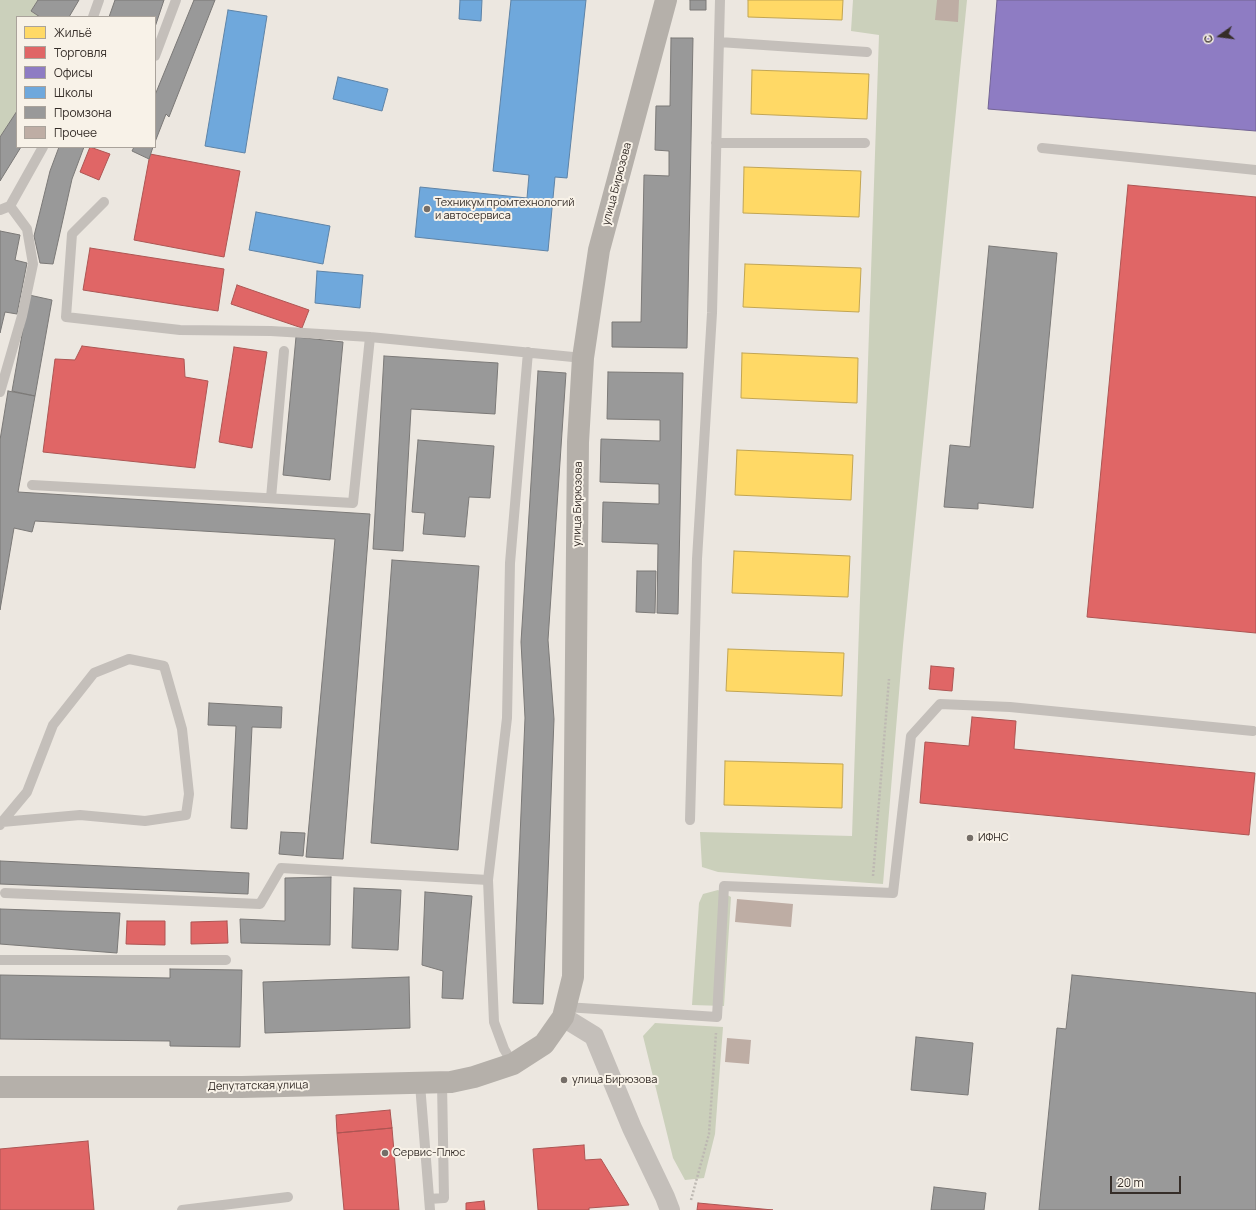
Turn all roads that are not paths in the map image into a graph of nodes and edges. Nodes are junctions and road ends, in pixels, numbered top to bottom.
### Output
1 (99, 0) edge
2 (176, 0) edge
3 (666, 0) edge
4 (720, 0) edge
5 (93, 16) edge
6 (719, 42) junction
7 (867, 52) dead end
8 (156, 53) edge
9 (716, 143) junction
10 (865, 143) dead end
11 (42, 148) edge
12 (1042, 148) dead end
13 (1256, 170) edge
14 (104, 202) dead end
15 (10, 206) junction
16 (0, 210) edge
17 (370, 337) junction
18 (284, 351) dead end
19 (528, 352) junction
20 (583, 358) junction
21 (0, 392) edge
22 (32, 485) dead end
23 (271, 498) junction
24 (1253, 731) dead end
25 (690, 820) dead end
26 (1, 824) edge
27 (488, 880) junction
28 (5, 893) dead end
29 (0, 960) edge
30 (226, 960) dead end
31 (564, 1012) junction
32 (512, 1064) junction
33 (442, 1082) junction
34 (420, 1084) junction
35 (0, 1087) edge
36 (288, 1197) dead end
37 (429, 1199) junction
38 (182, 1210) edge
39 (430, 1210) edge
40 (670, 1210) edge

1 - 5 lane
2 - 8 lane
3 - 20 main road, улица Бирюзова
4 - 6 lane
6 - 7 lane
6 - 9 lane
9 - 10 lane
9 - 25 lane
11 - 15 lane
12 - 13 lane
14 - 17 lane
15 - 16 lane
15 - 21 lane
17 - 19 lane
17 - 23 lane
18 - 23 lane
19 - 20 lane
19 - 27 lane
20 - 31 main road, улица Бирюзова
22 - 23 lane
24 - 31 lane
26 - 26 lane
27 - 28 lane
27 - 32 lane
29 - 30 lane
31 - 32 main road, улица Бирюзова
31 - 40 street
32 - 33 main road, Депутатская улица
33 - 34 main road, Депутатская улица
33 - 37 lane
34 - 35 main road, Депутатская улица
34 - 37 lane
36 - 38 lane
37 - 39 lane

